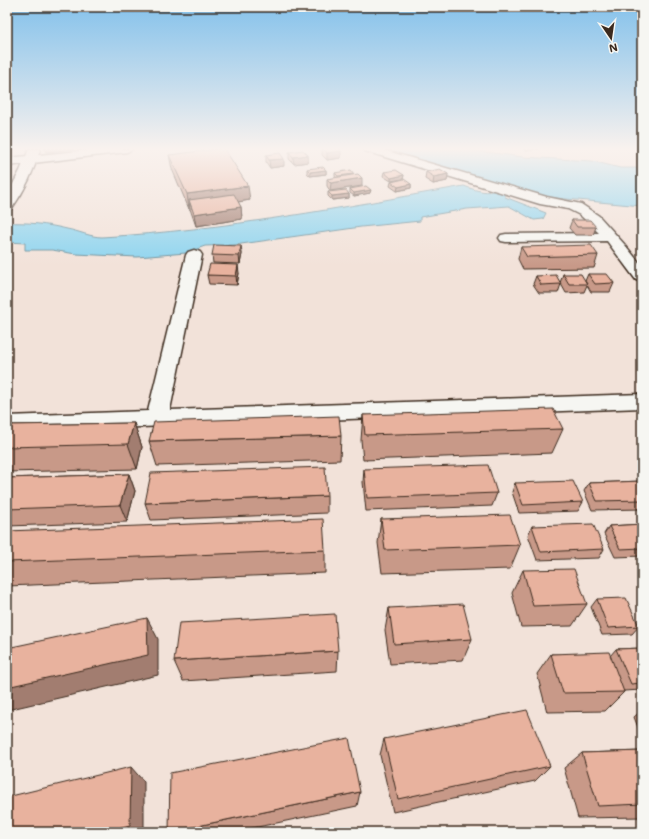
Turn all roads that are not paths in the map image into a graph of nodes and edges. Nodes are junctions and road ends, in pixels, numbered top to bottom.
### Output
1 (18, 188) edge
2 (502, 188) edge
3 (7, 206) edge
4 (610, 237) junction
5 (506, 238) dead end
6 (194, 255) dead end
7 (642, 277) edge
8 (642, 401) edge
9 (157, 418) junction
10 (7, 424) edge

1 - 3 street
2 - 4 street
4 - 5 street
4 - 7 street
6 - 9 street
8 - 9 street
9 - 10 street

